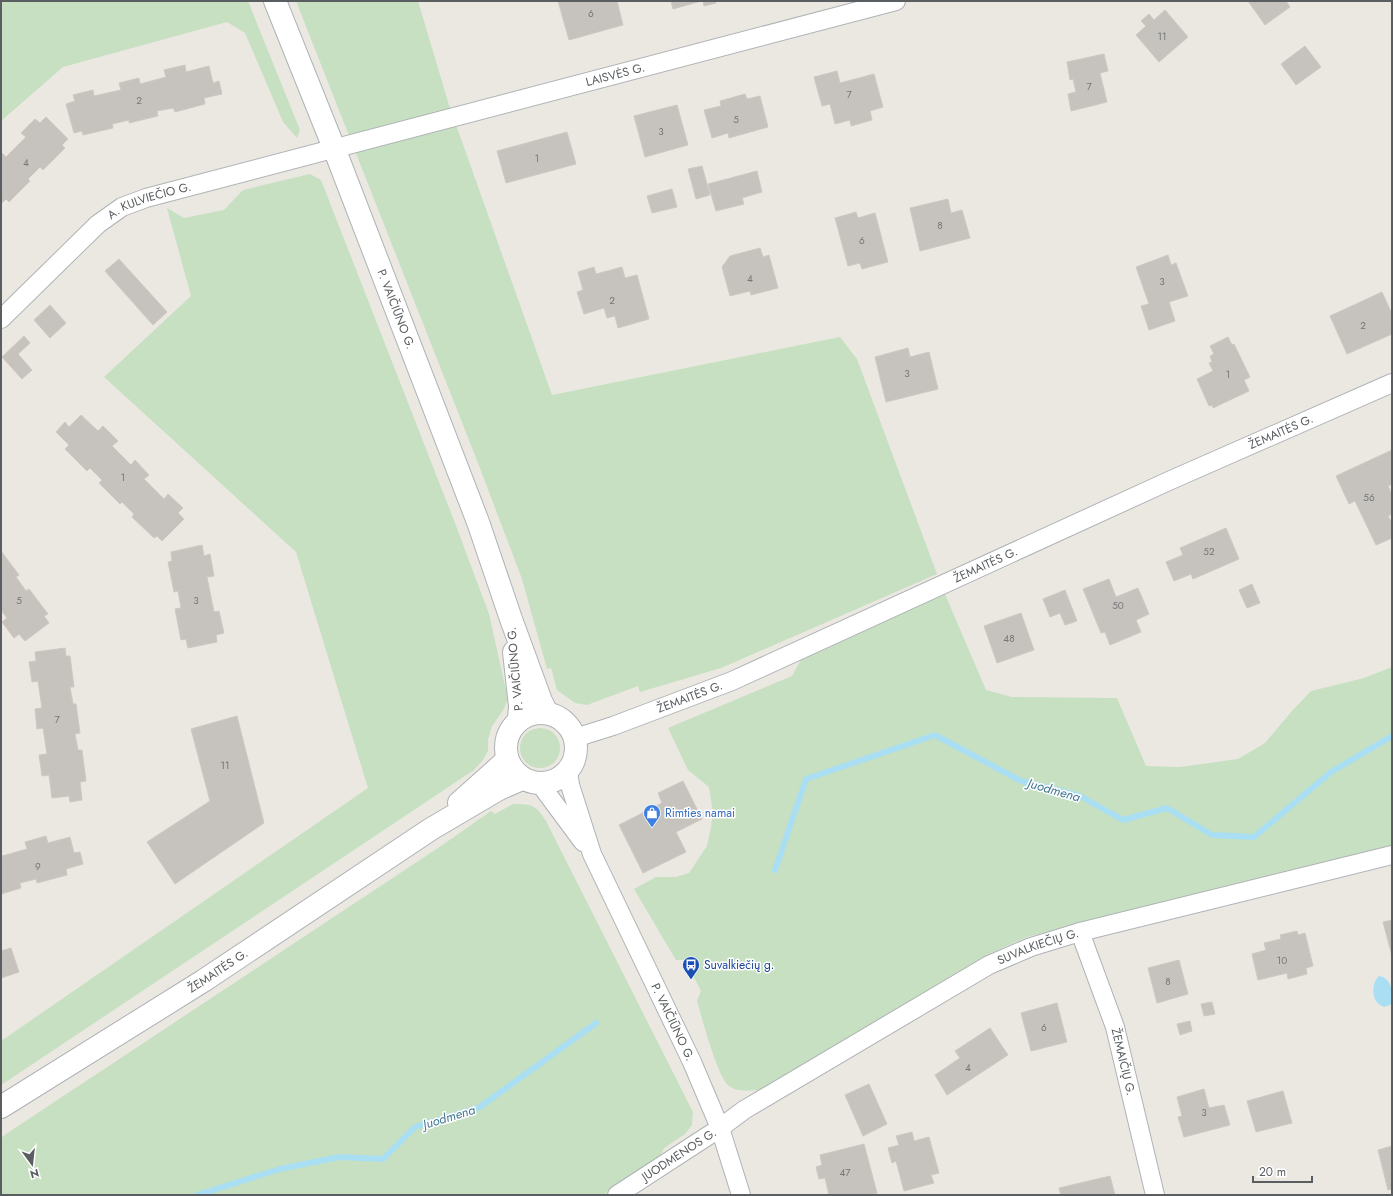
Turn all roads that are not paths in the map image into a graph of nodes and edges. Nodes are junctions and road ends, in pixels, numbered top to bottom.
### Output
1 (275, 1) edge
2 (896, 1) edge
3 (334, 148) junction
4 (1, 319) edge
5 (1392, 384) edge
6 (510, 618) junction
7 (547, 713) junction
8 (519, 719) junction
9 (575, 738) junction
10 (507, 760) junction
11 (568, 771) junction
12 (531, 781) junction
13 (432, 829) junction
14 (592, 854) junction
15 (1392, 855) edge
16 (1080, 932) junction
17 (1, 1107) edge
18 (720, 1128) junction
19 (617, 1195) edge
20 (741, 1195) edge
21 (1155, 1195) edge

1 - 3 main road, P. VAIČIŪNO G.
2 - 3 street, LAISVĖS G.
3 - 4 street, A. KULVIEČIO G.
3 - 6 main road, P. VAIČIŪNO G.
5 - 9 street, ŽEMAITĖS G.
6 - 7 main road, P. VAIČIŪNO G.
6 - 8 main road, P. VAIČIŪNO G.
7 - 8 main road
7 - 9 main road
8 - 10 main road
9 - 11 main road
10 - 12 main road
10 - 13 main road, ŽEMAITĖS G.
11 - 12 main road
11 - 14 street, P. VAIČIŪNO G.
12 - 13 main road, ŽEMAITĖS G.
12 - 14 street, P. VAIČIŪNO G.
13 - 17 main road, ŽEMAITĖS G.
14 - 18 street, P. VAIČIŪNO G.
15 - 16 street, SUVALKIEČIŲ G.
16 - 18 street, SUVALKIEČIŲ G.
16 - 21 street, ŽEMAIČIŲ G.
18 - 19 street, JUODMENOS G.
18 - 20 street, P. VAIČIŪNO G.

